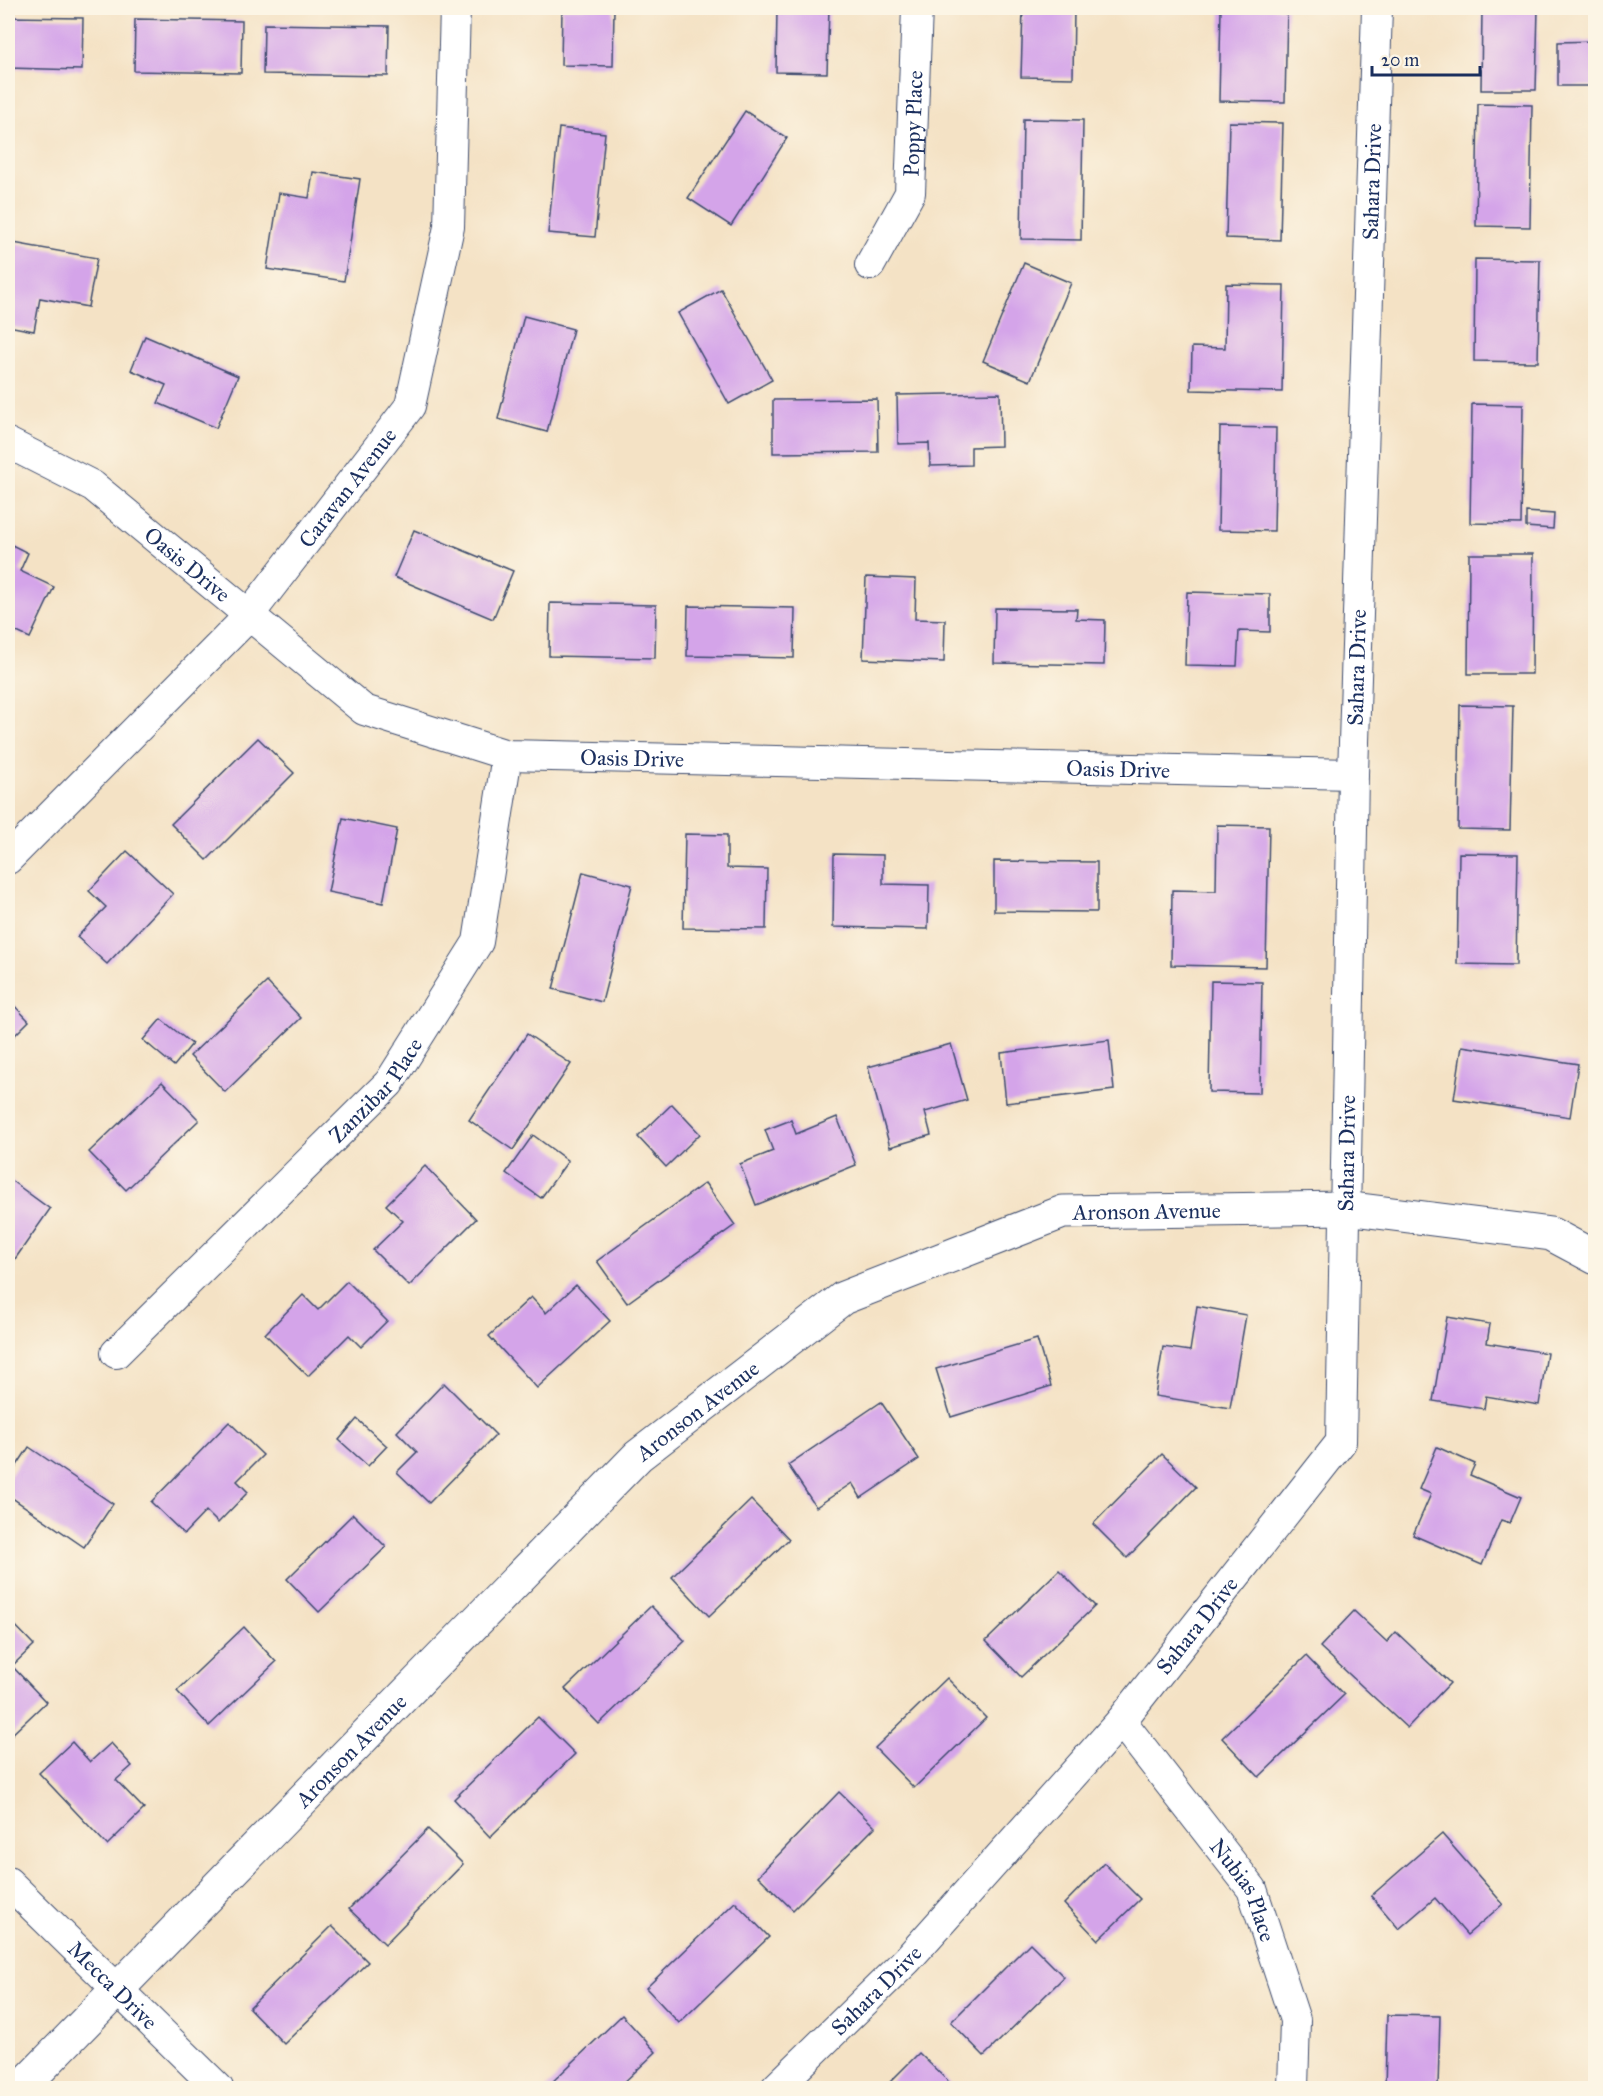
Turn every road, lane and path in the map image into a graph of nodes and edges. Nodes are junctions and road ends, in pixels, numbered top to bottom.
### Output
1 (455, 8) edge
2 (917, 8) edge
3 (1377, 8) edge
4 (870, 265) dead end
5 (8, 443) edge
6 (249, 614) junction
7 (507, 755) junction
8 (1353, 774) junction
9 (8, 859) edge
10 (1345, 1208) junction
11 (1596, 1258) edge
12 (116, 1353) dead end
13 (1121, 1720) junction
14 (8, 1882) edge
15 (117, 1990) junction
16 (21, 2088) edge
17 (218, 2088) edge
18 (776, 2088) edge
19 (1293, 2088) edge

1 - 6 street, Caravan Avenue
2 - 4 street, Poppy Place
3 - 8 street, Sahara Drive
5 - 6 street, Oasis Drive
6 - 7 street, Oasis Drive
6 - 9 street, Caravan Avenue
7 - 8 street, Oasis Drive
7 - 12 street, Zanzibar Place
8 - 10 street, Sahara Drive
10 - 11 main road, Aronson Avenue
10 - 13 street, Sahara Drive
10 - 15 main road, Aronson Avenue
13 - 18 street, Sahara Drive
13 - 19 street, Nubias Place
14 - 15 street, Mecca Drive
15 - 16 main road, Aronson Avenue
15 - 17 street, Mecca Drive

